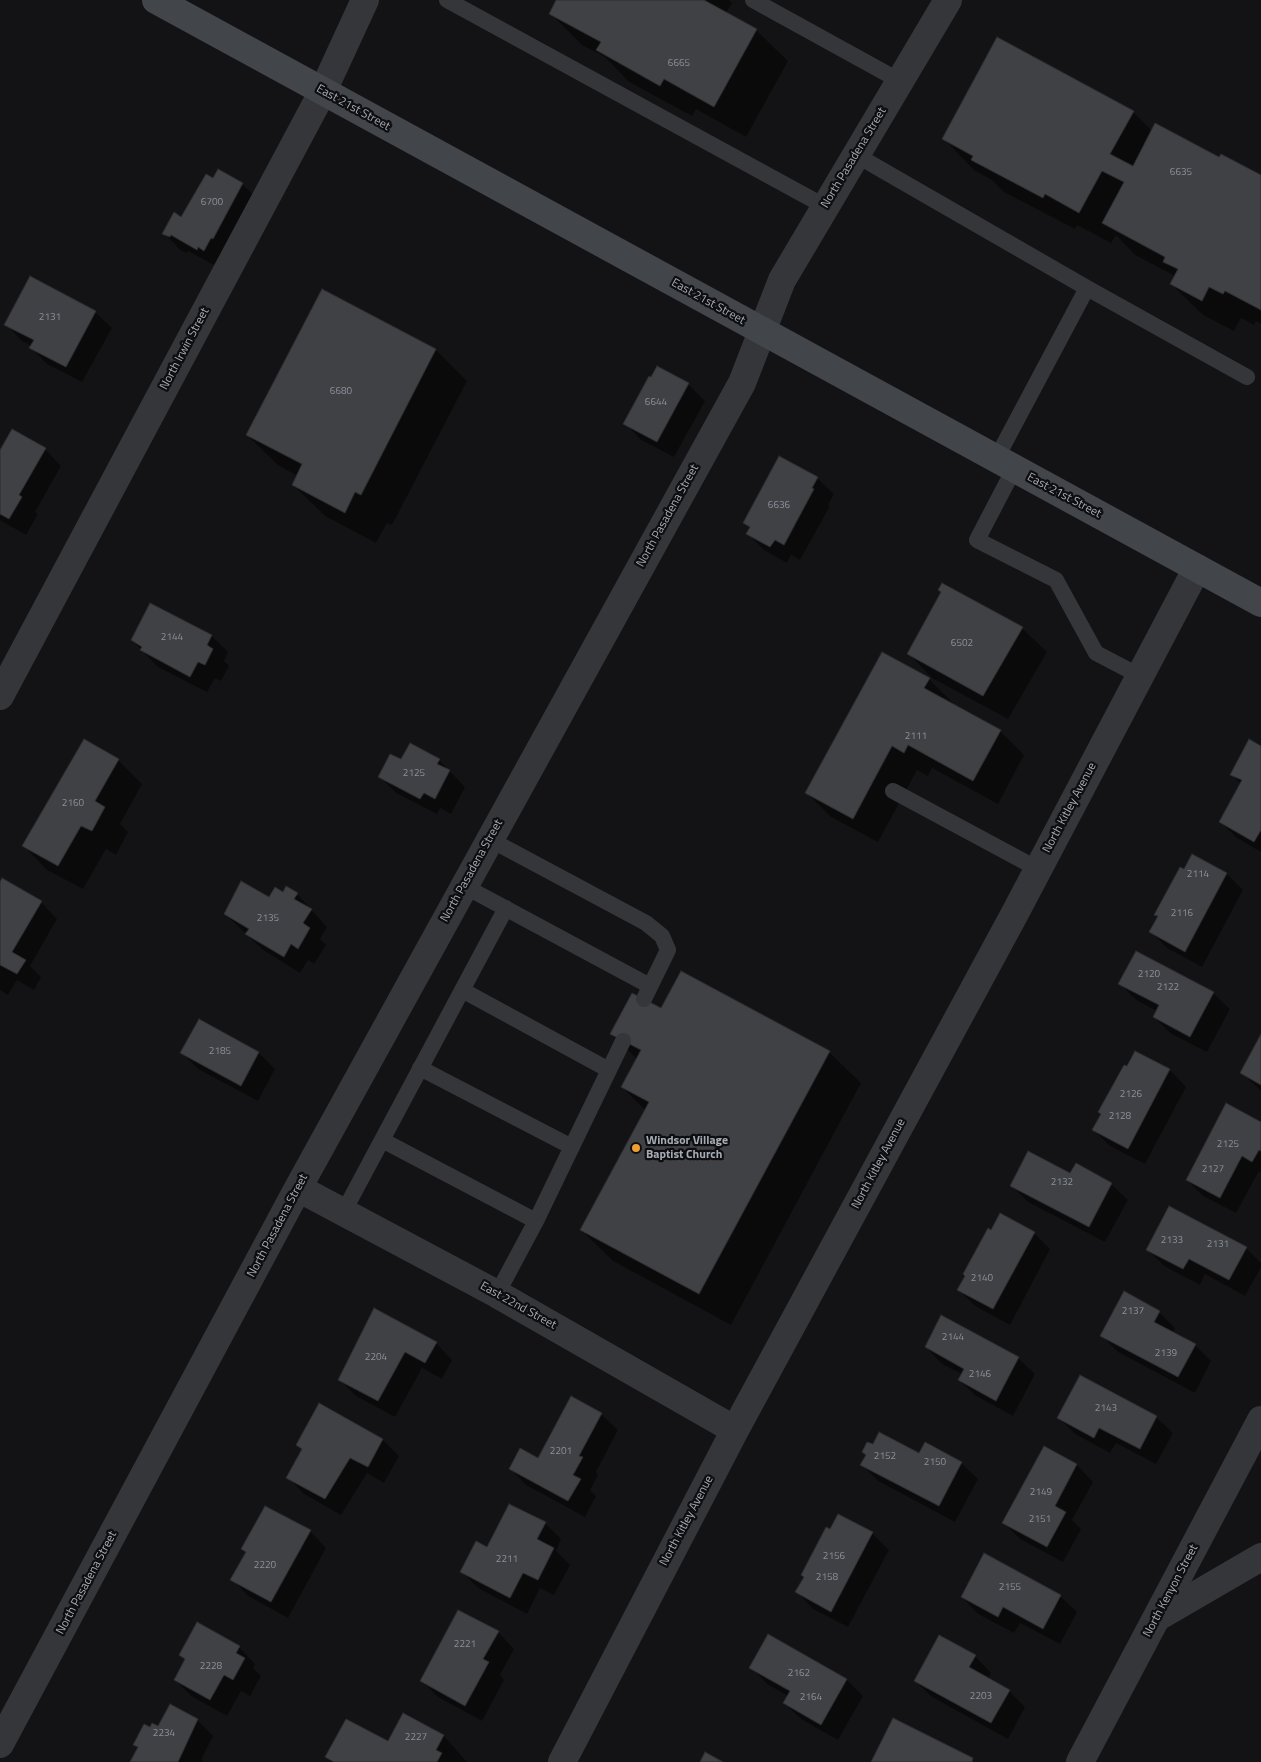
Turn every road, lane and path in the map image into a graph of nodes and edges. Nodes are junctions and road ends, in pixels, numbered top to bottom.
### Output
1 (156, 0) edge
2 (365, 0) edge
3 (447, 0) edge
4 (753, 0) edge
5 (948, 0) edge
6 (900, 81) junction
7 (323, 91) junction
8 (856, 156) junction
9 (826, 207) junction
10 (1087, 288) junction
11 (761, 332) junction
12 (1248, 377) dead end
13 (1005, 464) junction
14 (1197, 568) junction
15 (1261, 603) edge
16 (1140, 676) junction
17 (0, 696) edge
18 (893, 791) dead end
19 (489, 839) junction
20 (1038, 869) junction
21 (464, 886) junction
22 (506, 908) junction
23 (462, 990) junction
24 (623, 1041) dead end
25 (420, 1068) junction
26 (609, 1070) junction
27 (382, 1140) junction
28 (572, 1148) junction
29 (298, 1188) junction
30 (343, 1213) junction
31 (536, 1221) junction
32 (497, 1294) junction
33 (1261, 1420) edge
34 (735, 1430) junction
35 (1261, 1557) edge
36 (1158, 1616) junction
37 (0, 1744) edge
38 (562, 1762) edge
39 (1080, 1762) edge

1 - 7 main road, East 21st Street
2 - 7 street, North Irwin Street
3 - 9 lane
4 - 6 lane
5 - 6 street, North Pasadena Street
6 - 8 street, North Pasadena Street
7 - 11 main road, East 21st Street
7 - 17 street, North Irwin Street
8 - 9 street, North Pasadena Street
8 - 10 lane
9 - 11 street, North Pasadena Street
10 - 12 lane
10 - 13 lane
11 - 13 main road, East 21st Street
11 - 19 street, North Pasadena Street
13 - 14 main road, East 21st Street
13 - 16 lane
14 - 15 main road, East 21st Street
14 - 16 street, North Kitley Avenue
16 - 20 street, North Kitley Avenue
18 - 20 lane
19 - 21 street, North Pasadena Street
19 - 22 lane
20 - 34 street, North Kitley Avenue
21 - 22 lane
21 - 29 street, North Pasadena Street
22 - 23 lane
23 - 25 lane
23 - 26 lane
24 - 26 lane
25 - 27 lane
25 - 28 lane
26 - 28 lane
27 - 30 lane
27 - 31 lane
28 - 31 lane
29 - 30 street, East 22nd Street
29 - 37 street, North Pasadena Street
30 - 32 street, East 22nd Street
31 - 32 lane
32 - 34 street, East 22nd Street
33 - 36 street, North Kenyon Street
34 - 38 street, North Kitley Avenue
35 - 36 street
36 - 39 street, North Kenyon Street

